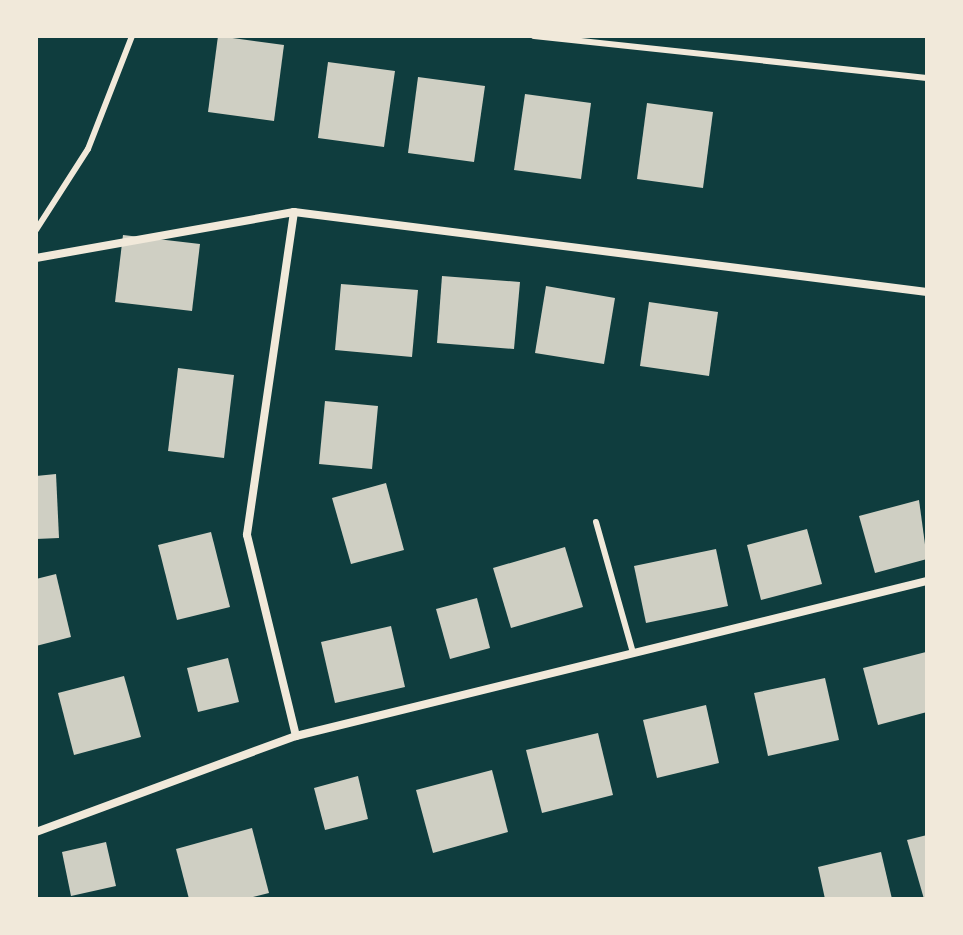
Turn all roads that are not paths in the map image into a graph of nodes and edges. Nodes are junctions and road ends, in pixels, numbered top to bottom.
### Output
1 (132, 36) edge
2 (534, 36) edge
3 (927, 78) edge
4 (294, 212) junction
5 (36, 230) edge
6 (36, 258) edge
7 (927, 292) edge
8 (596, 522) dead end
9 (927, 581) edge
10 (633, 653) junction
11 (296, 736) junction
12 (36, 832) edge

1 - 5 lane
2 - 3 lane
4 - 6 street
4 - 7 street
4 - 11 street
8 - 10 lane
9 - 10 street
10 - 11 street
11 - 12 street

